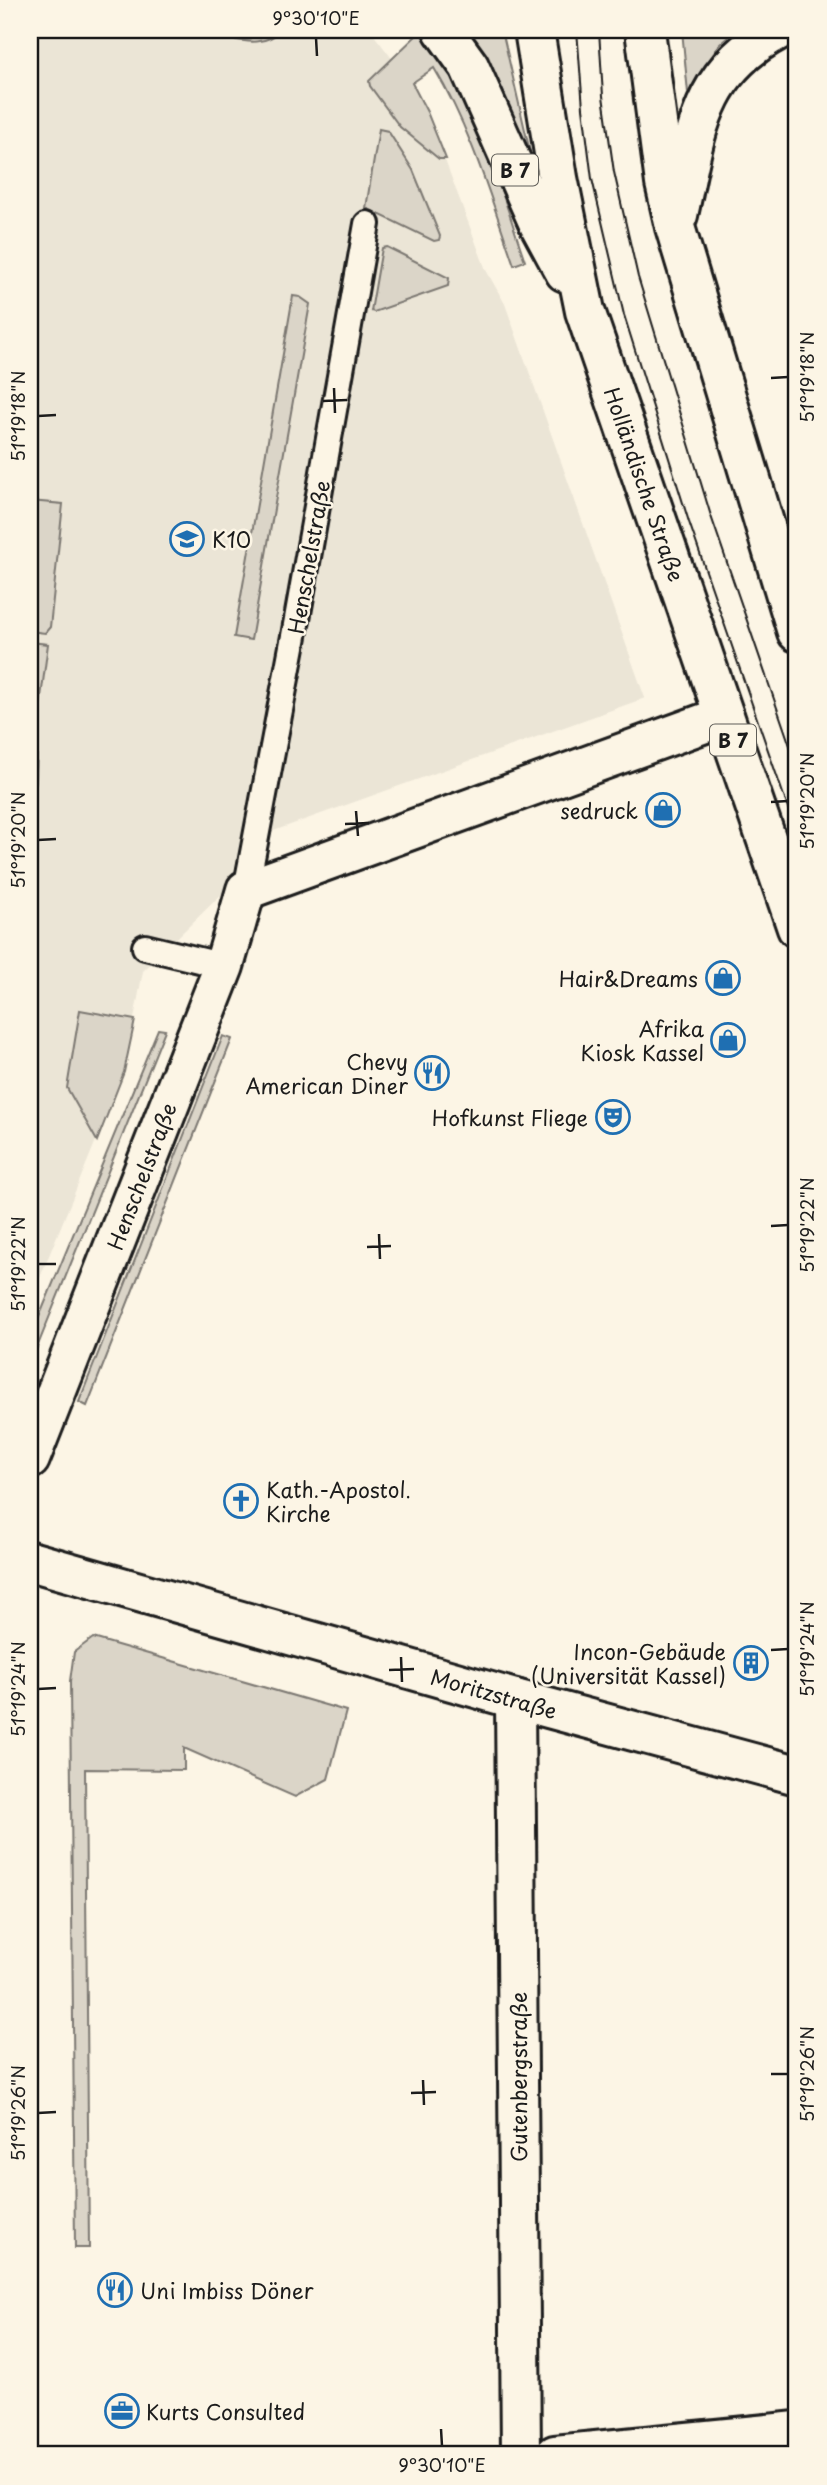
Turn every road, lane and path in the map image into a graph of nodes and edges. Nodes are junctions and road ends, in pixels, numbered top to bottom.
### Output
1 (443, 30) edge
2 (534, 30) edge
3 (645, 30) edge
4 (779, 30) edge
5 (367, 223) dead end
6 (675, 227) junction
7 (585, 311) junction
8 (797, 632) edge
9 (724, 716) junction
10 (246, 890) junction
11 (797, 928) edge
12 (145, 947) dead end
13 (224, 966) junction
14 (30, 1459) edge
15 (30, 1561) edge
16 (515, 1699) junction
17 (797, 1776) edge
18 (797, 2431) edge
19 (575, 2454) edge
20 (521, 2455) edge

1 - 7 street, B 7
2 - 7 street, Holländische Straße
3 - 6 street
4 - 6 street
5 - 10 lane, Henschelstraße
6 - 8 street
7 - 9 street, Holländische Straße / B 7
9 - 10 street
9 - 11 street, Holländische Straße / B 7
10 - 13 street, Henschelstraße
12 - 13 lane
13 - 14 street, Henschelstraße
15 - 16 street, Moritzstraße
16 - 17 street, Moritzstraße
16 - 20 street, Gutenbergstraße
18 - 19 street

